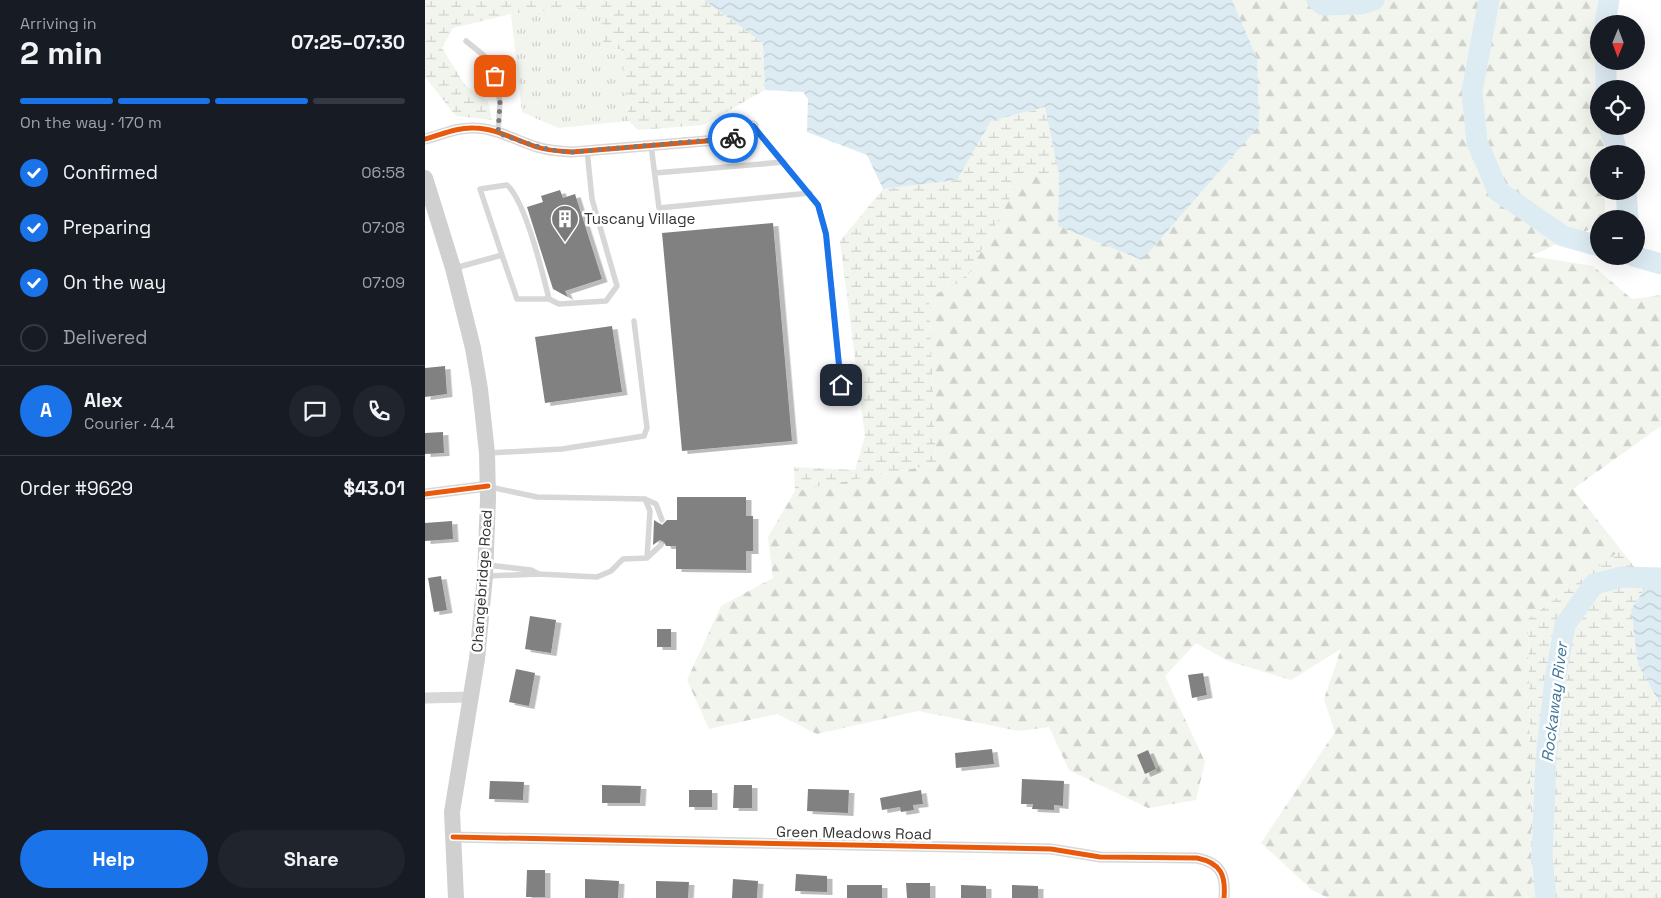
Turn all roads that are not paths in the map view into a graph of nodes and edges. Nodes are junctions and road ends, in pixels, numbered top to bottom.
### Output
1 (466, 41) dead end
2 (753, 126) joint
3 (498, 133) junction
4 (425, 139) edge
5 (651, 146) junction
6 (587, 150) junction
7 (783, 162) junction
8 (655, 173) junction
9 (425, 178) edge
10 (810, 193) junction
11 (502, 255) junction
12 (453, 268) junction
13 (549, 299) junction
14 (634, 321) dead end
15 (841, 385) dead end
16 (487, 453) junction
17 (487, 486) junction
18 (425, 494) edge
19 (645, 499) junction
20 (662, 520) dead end
21 (661, 546) dead end
22 (647, 558) junction
23 (486, 571) junction
24 (539, 574) junction
25 (470, 697) junction
26 (425, 698) edge
27 (453, 837) junction
28 (456, 898) edge
29 (1224, 898) edge

1 - 3 lane
2 - 5 street
2 - 7 lane
3 - 4 street
3 - 6 street
5 - 6 street
5 - 8 lane
6 - 13 lane
7 - 8 lane
7 - 10 lane
8 - 10 lane
9 - 12 main road, Changebridge Road
10 - 15 lane
11 - 12 lane
11 - 13 lane
11 - 13 lane
12 - 16 main road, Changebridge Road
14 - 16 lane
16 - 17 main road, Changebridge Road
17 - 18 street
17 - 19 lane
17 - 23 main road, Changebridge Road
19 - 20 lane
19 - 22 lane
21 - 22 lane
22 - 24 lane
23 - 24 lane
23 - 24 lane
23 - 25 main road, Changebridge Road
25 - 26 street
25 - 27 main road, Changebridge Road
27 - 28 main road, Changebridge Road
27 - 29 street, Green Meadows Road

